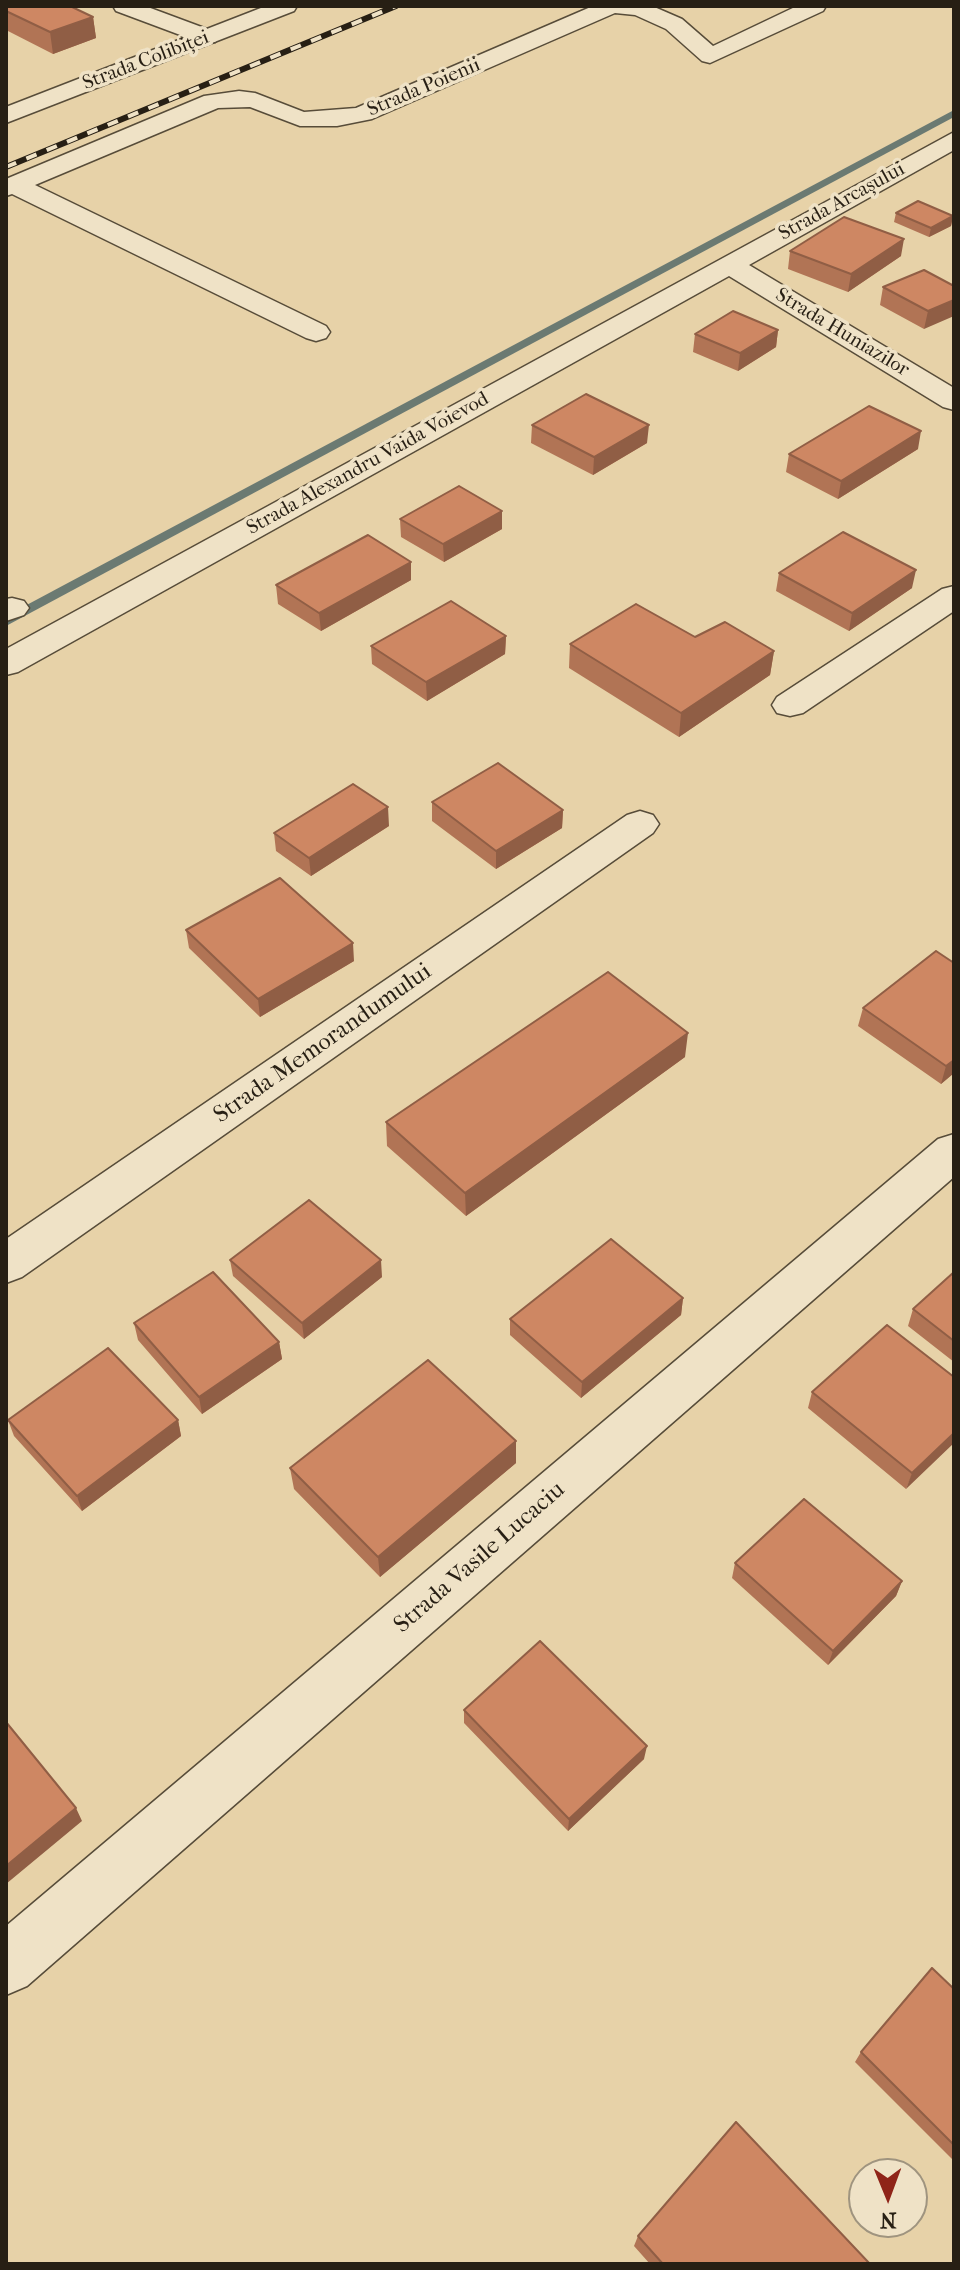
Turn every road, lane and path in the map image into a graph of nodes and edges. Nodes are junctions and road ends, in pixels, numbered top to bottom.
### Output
1 (124, 6) edge
2 (286, 6) edge
3 (613, 6) edge
4 (815, 6) edge
5 (207, 37) junction
6 (6, 116) edge
7 (954, 140) edge
8 (10, 187) edge
9 (730, 265) junction
10 (316, 332) dead end
11 (954, 401) edge
12 (954, 596) edge
13 (6, 664) edge
14 (790, 705) dead end
15 (640, 824) dead end
16 (954, 1151) edge
17 (6, 1264) edge
18 (6, 1965) edge

1 - 5 street
2 - 5 street, Strada Colibiței
3 - 4 street, Strada Poienii
3 - 8 street, Strada Poienii
5 - 6 street, Strada Colibiței
7 - 9 street, Strada Arcașului
8 - 10 street
9 - 11 street, Strada Huniazilor
9 - 13 street, Strada Alexandru Vaida Voievod
12 - 14 street
15 - 17 street, Strada Memorandumului
16 - 18 street, Strada Vasile Lucaciu

